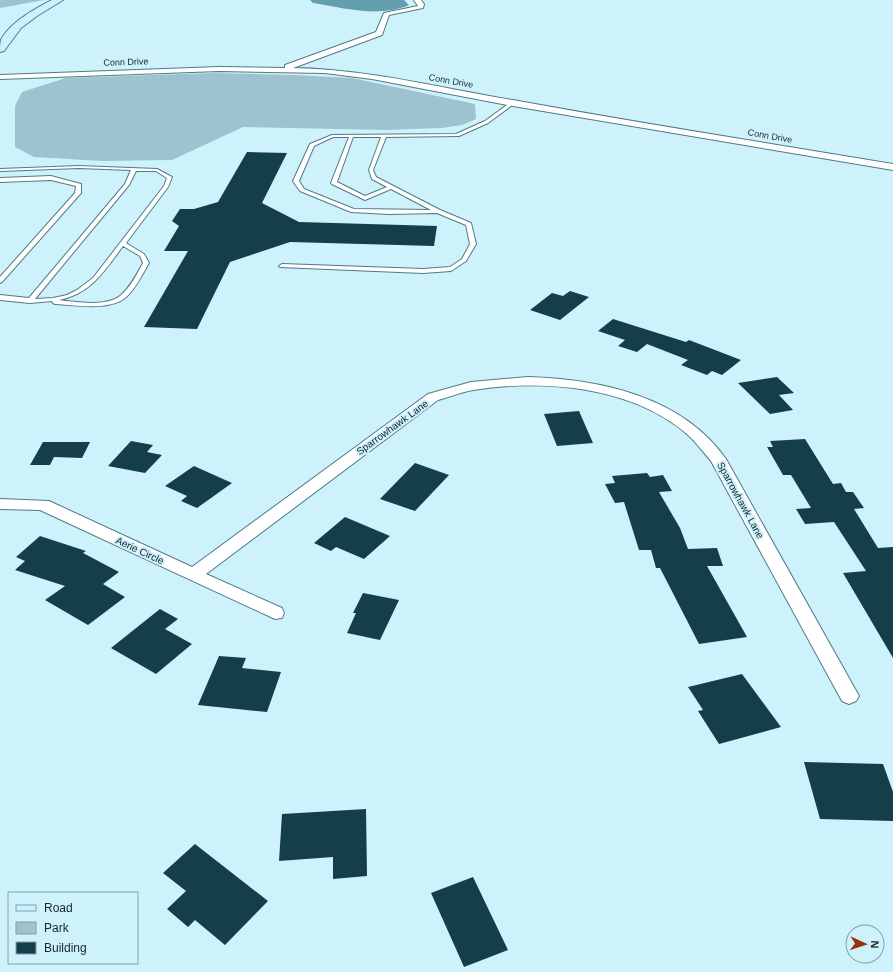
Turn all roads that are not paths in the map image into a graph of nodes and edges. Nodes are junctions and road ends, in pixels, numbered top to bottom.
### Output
1 (59, 0) edge
2 (417, 0) edge
3 (0, 49) edge
4 (280, 70) junction
5 (0, 76) edge
6 (513, 103) junction
7 (352, 135) junction
8 (384, 136) junction
9 (893, 167) edge
10 (134, 169) junction
11 (0, 170) edge
12 (0, 180) edge
13 (391, 187) junction
14 (438, 211) junction
15 (122, 243) junction
16 (282, 266) dead end
17 (0, 281) edge
18 (0, 297) edge
19 (30, 301) junction
20 (0, 504) edge
21 (193, 575) junction
22 (275, 613) dead end
23 (849, 696) dead end

1 - 3 street
2 - 4 street
4 - 5 street, Conn Drive
4 - 6 street, Conn Drive
6 - 8 lane
6 - 9 street, Conn Drive
7 - 8 lane
7 - 13 lane
7 - 14 lane
8 - 13 lane
10 - 11 lane
10 - 15 lane
10 - 19 lane
12 - 17 lane
13 - 14 lane
14 - 16 lane
15 - 19 lane
15 - 19 lane
18 - 19 lane
20 - 21 street, Aerie Circle
21 - 22 street, Aerie Circle
21 - 23 street, Sparrowhawk Lane

